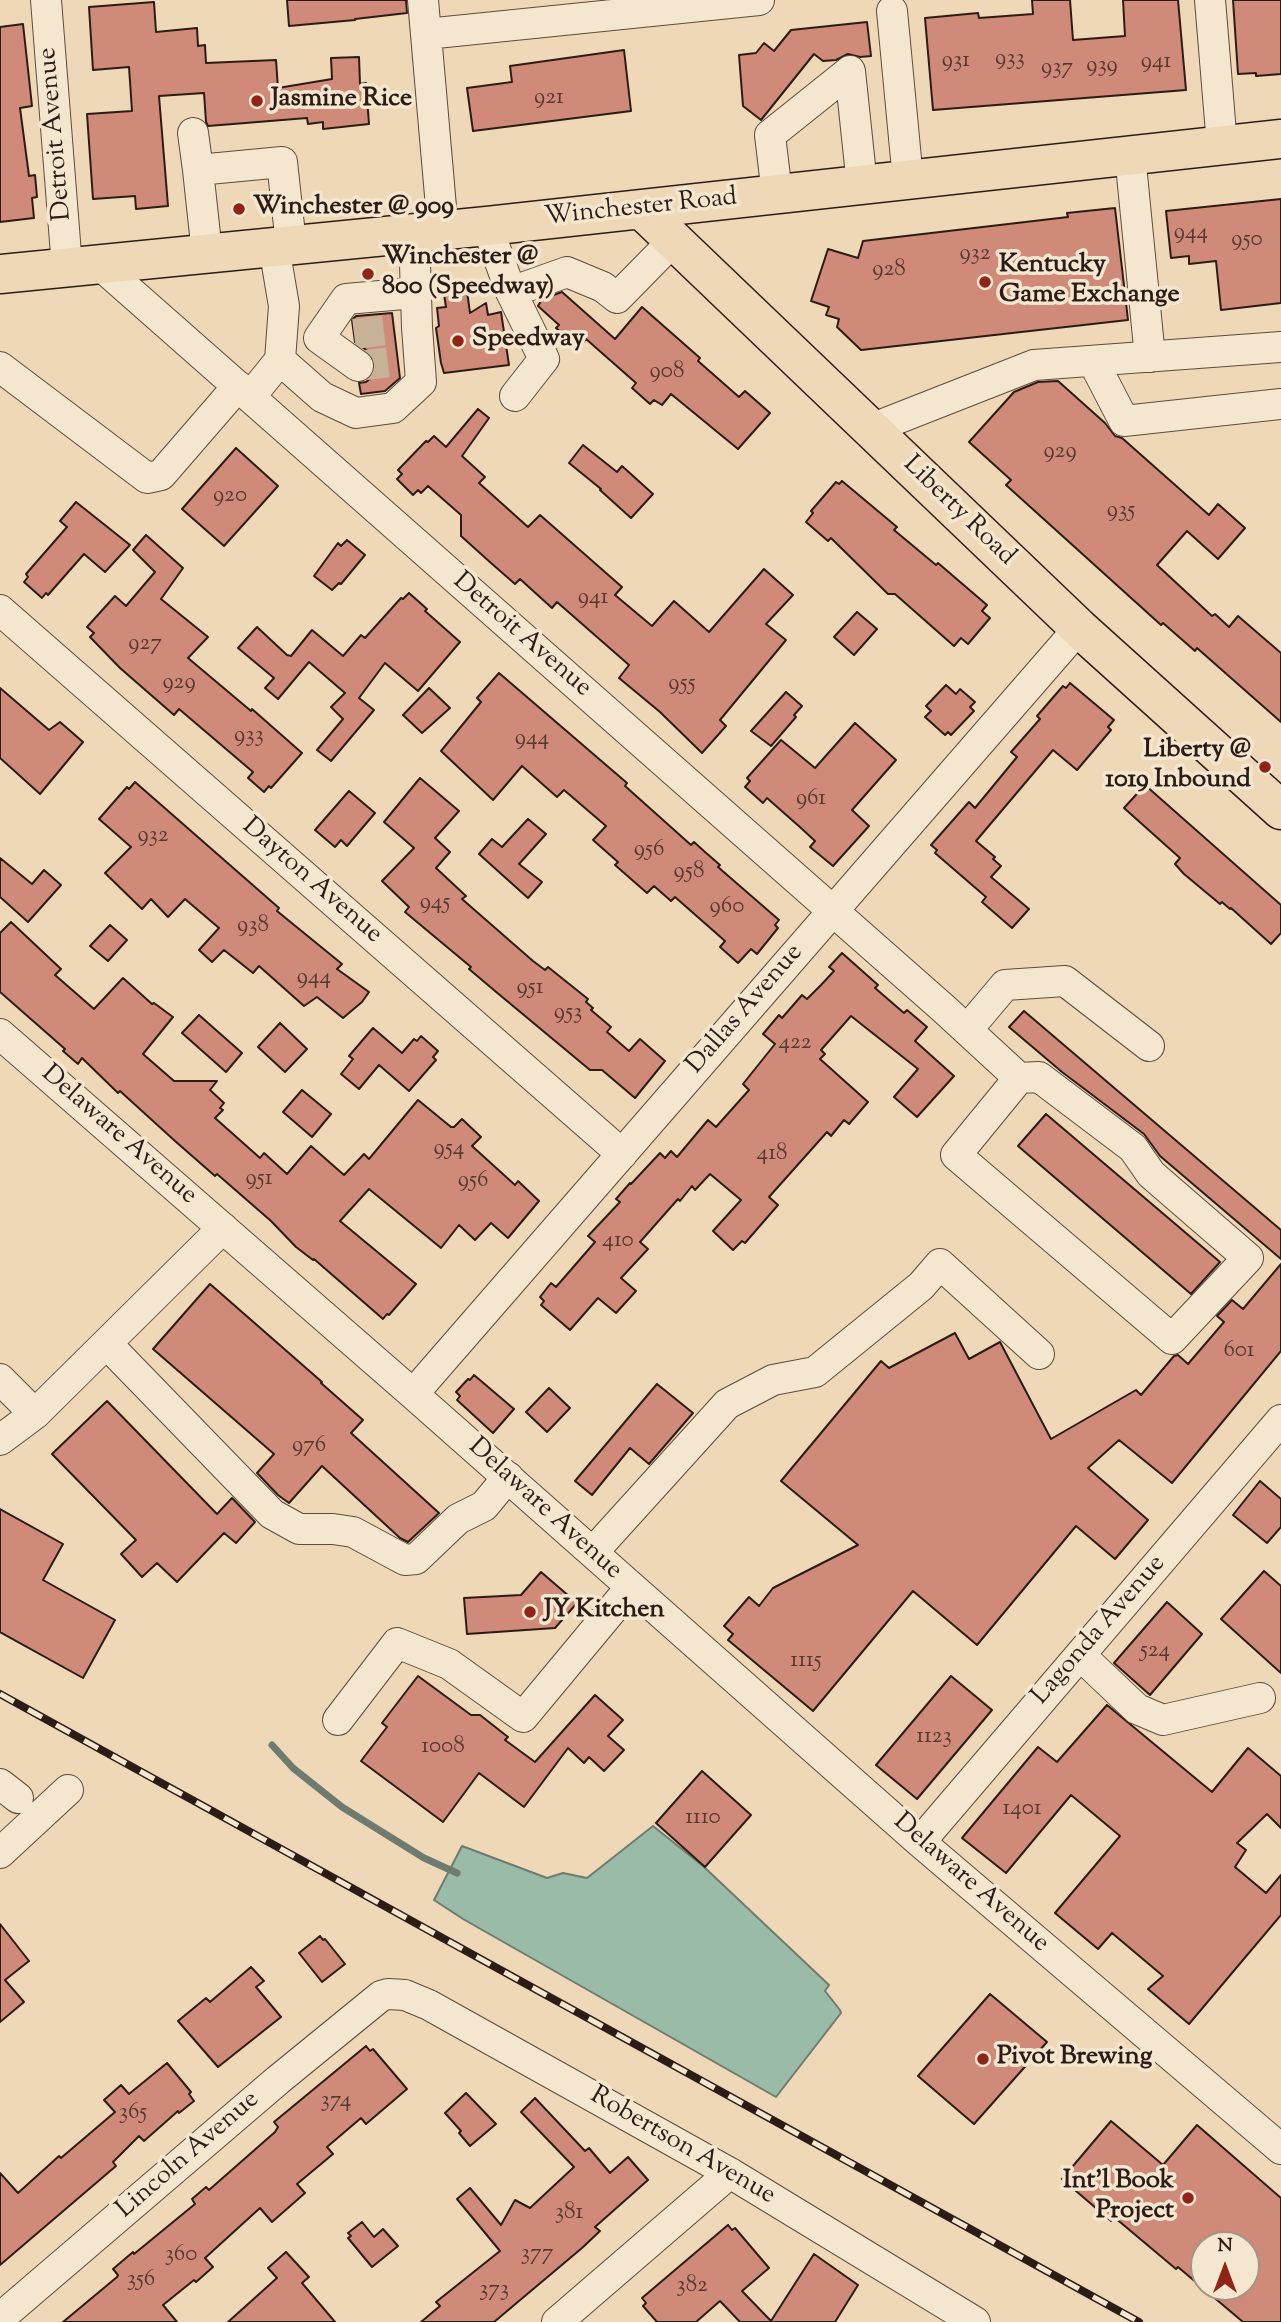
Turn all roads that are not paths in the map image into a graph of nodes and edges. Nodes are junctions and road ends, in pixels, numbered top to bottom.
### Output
1 (46, 0) edge
2 (423, 0) edge
3 (759, 0) edge
4 (1210, 0) edge
5 (582, 9) edge
6 (891, 10) dead end
7 (426, 34) junction
8 (193, 133) dead end
9 (1281, 139) edge
10 (1222, 145) junction
11 (1130, 155) junction
12 (198, 170) junction
13 (908, 180) junction
14 (862, 185) junction
15 (777, 194) junction
16 (641, 209) junction
17 (487, 226) junction
18 (428, 232) junction
19 (673, 240) junction
20 (283, 246) junction
21 (207, 253) junction
22 (83, 265) junction
23 (0, 274) edge
24 (511, 292) junction
25 (415, 293) junction
26 (354, 334) tunnel mouth
27 (319, 338) junction
28 (1281, 346) edge
29 (281, 349) junction
30 (1150, 357) junction
31 (1093, 361) junction
32 (358, 366) tunnel mouth
33 (0, 367) edge
34 (244, 392) junction
35 (516, 396) dead end
36 (1281, 404) edge
37 (871, 429) junction
38 (0, 610) edge
39 (1079, 628) junction
40 (1281, 810) edge
41 (833, 911) junction
42 (967, 1030) junction
43 (0, 1034) edge
44 (1149, 1046) dead end
45 (1019, 1078) junction
46 (621, 1154) junction
47 (223, 1228) junction
48 (107, 1344) junction
49 (1039, 1354) dead end
50 (0, 1379) edge
51 (414, 1394) junction
52 (35, 1414) junction
53 (1281, 1420) edge
54 (0, 1440) edge
55 (508, 1477) junction
56 (593, 1552) junction
57 (631, 1587) junction
58 (1080, 1655) junction
59 (1260, 1698) dead end
60 (338, 1720) dead end
61 (68, 1790) dead end
62 (920, 1842) junction
63 (0, 1853) edge
64 (381, 1996) joint
65 (1281, 2149) edge
66 (730, 2172) junction
67 (0, 2318) edge
68 (557, 2322) edge
69 (975, 2322) edge

1 - 22 street, Detroit Avenue
2 - 7 street
3 - 5 street
4 - 10 street
5 - 7 street
6 - 13 street
7 - 18 street
8 - 12 street
9 - 10 main road, Winchester Road
10 - 11 main road, Winchester Road
11 - 13 main road, Winchester Road
11 - 30 street
12 - 20 street
12 - 21 street
13 - 14 main road, Winchester Road
14 - 15 main road, Winchester Road
14 - 15 street
15 - 16 main road, Winchester Road
16 - 17 main road, Winchester Road
16 - 19 main road, Liberty Road
17 - 18 main road, Winchester Road
17 - 24 street
18 - 20 main road, Winchester Road
18 - 25 street
19 - 24 street
19 - 37 main road, Liberty Road
20 - 21 main road, Winchester Road
20 - 29 street
21 - 22 main road, Winchester Road
22 - 23 main road, Winchester Road
22 - 34 street, Detroit Avenue
24 - 35 street
25 - 27 street
25 - 29 street
26 - 27 street
27 - 29 street
27 - 32 street
28 - 30 street
29 - 34 street
30 - 31 street
31 - 36 street
31 - 37 street
33 - 34 street
34 - 41 street, Detroit Avenue
37 - 39 main road, Liberty Road
38 - 46 street, Dayton Avenue
39 - 40 main road, Liberty Road
39 - 41 street, Dallas Avenue
41 - 42 street, Detroit Avenue
41 - 46 street, Dallas Avenue
42 - 44 street
42 - 45 street, Detroit Avenue
43 - 47 street, Delaware Avenue
45 - 45 street
46 - 51 street, Dallas Avenue
47 - 48 street
47 - 51 street, Delaware Avenue
48 - 52 street
48 - 55 street
49 - 56 street
50 - 52 street
51 - 55 street, Delaware Avenue
52 - 54 street
53 - 58 street, Lagonda Avenue
55 - 56 street, Delaware Avenue
56 - 57 street, Delaware Avenue
57 - 60 street
57 - 62 street, Delaware Avenue
58 - 59 street
58 - 62 street, Lagonda Avenue
61 - 63 street
62 - 65 street, Delaware Avenue
64 - 66 street, Robertson Avenue
64 - 67 street, Lincoln Avenue
66 - 68 street
66 - 69 street, Robertson Avenue

